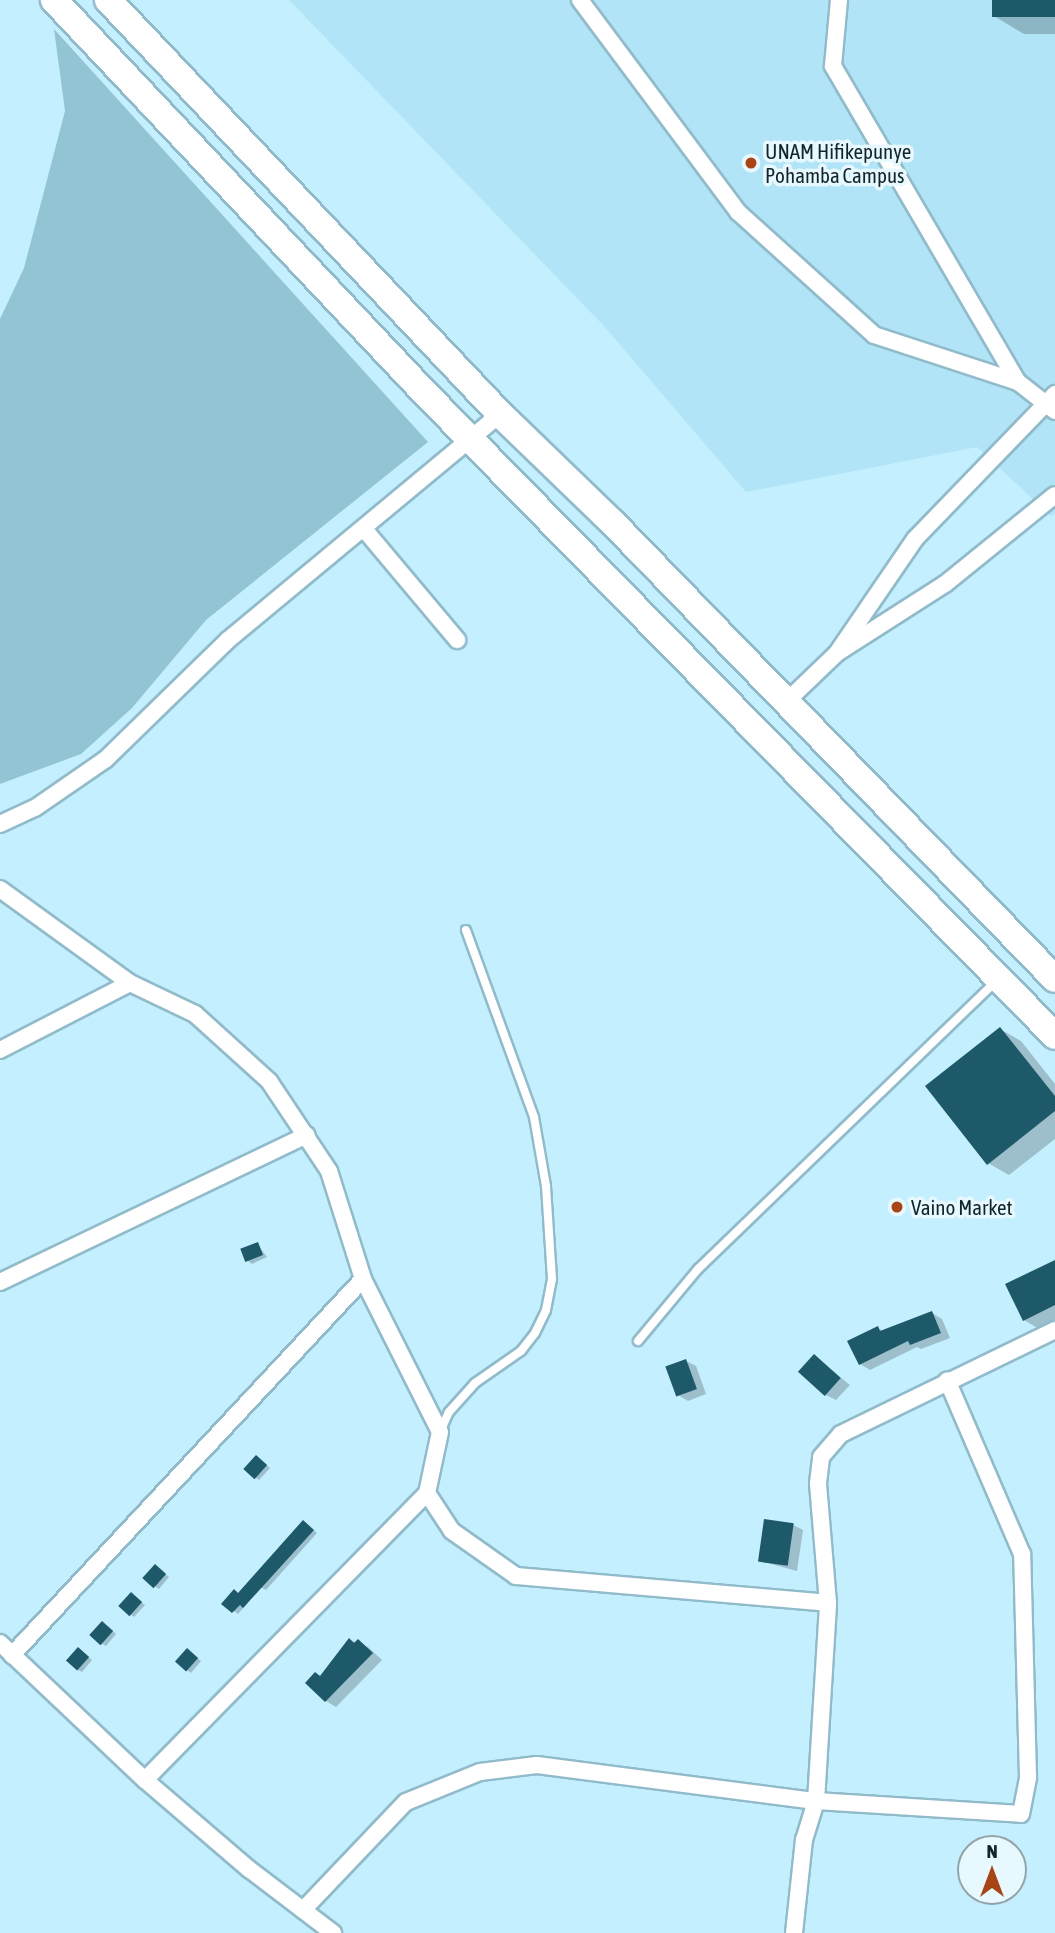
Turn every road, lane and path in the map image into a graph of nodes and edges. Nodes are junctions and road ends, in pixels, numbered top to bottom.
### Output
1 (54, 0) edge
2 (108, 0) edge
3 (580, 0) edge
4 (839, 0) edge
5 (1018, 382) junction
6 (1051, 402) edge
7 (500, 414) junction
8 (473, 440) junction
9 (1055, 495) edge
10 (364, 529) junction
11 (457, 640) dead end
12 (837, 653) junction
13 (787, 701) junction
14 (755, 729) junction
15 (0, 824) edge
16 (0, 890) edge
17 (466, 930) dead end
18 (999, 978) junction
19 (1055, 979) edge
20 (130, 983) junction
21 (1055, 1036) edge
22 (0, 1050) edge
23 (307, 1135) junction
24 (363, 1279) junction
25 (0, 1282) edge
26 (1055, 1330) edge
27 (638, 1341) dead end
28 (947, 1380) junction
29 (440, 1432) junction
30 (426, 1493) junction
31 (828, 1603) junction
32 (0, 1643) edge
33 (12, 1655) junction
34 (145, 1780) junction
35 (816, 1801) junction
36 (303, 1910) junction
37 (333, 1933) edge
38 (794, 1933) edge

1 - 8 main road
2 - 7 main road
3 - 5 street
4 - 5 street
5 - 6 street
6 - 12 street
7 - 8 street
7 - 13 main road
8 - 10 street
8 - 14 main road
9 - 12 street
10 - 11 street
10 - 15 street
12 - 13 street
13 - 14 main road
13 - 19 main road
14 - 18 main road
16 - 20 street
17 - 29 lane
18 - 21 main road
18 - 27 lane
20 - 22 street
20 - 23 street
23 - 24 street
23 - 25 street
24 - 29 street
24 - 33 street
26 - 28 street
28 - 31 street
28 - 35 street
29 - 30 street
30 - 31 street
30 - 34 street
31 - 35 street
32 - 33 street
33 - 34 street
34 - 36 street
35 - 36 street
35 - 38 street
36 - 37 street

